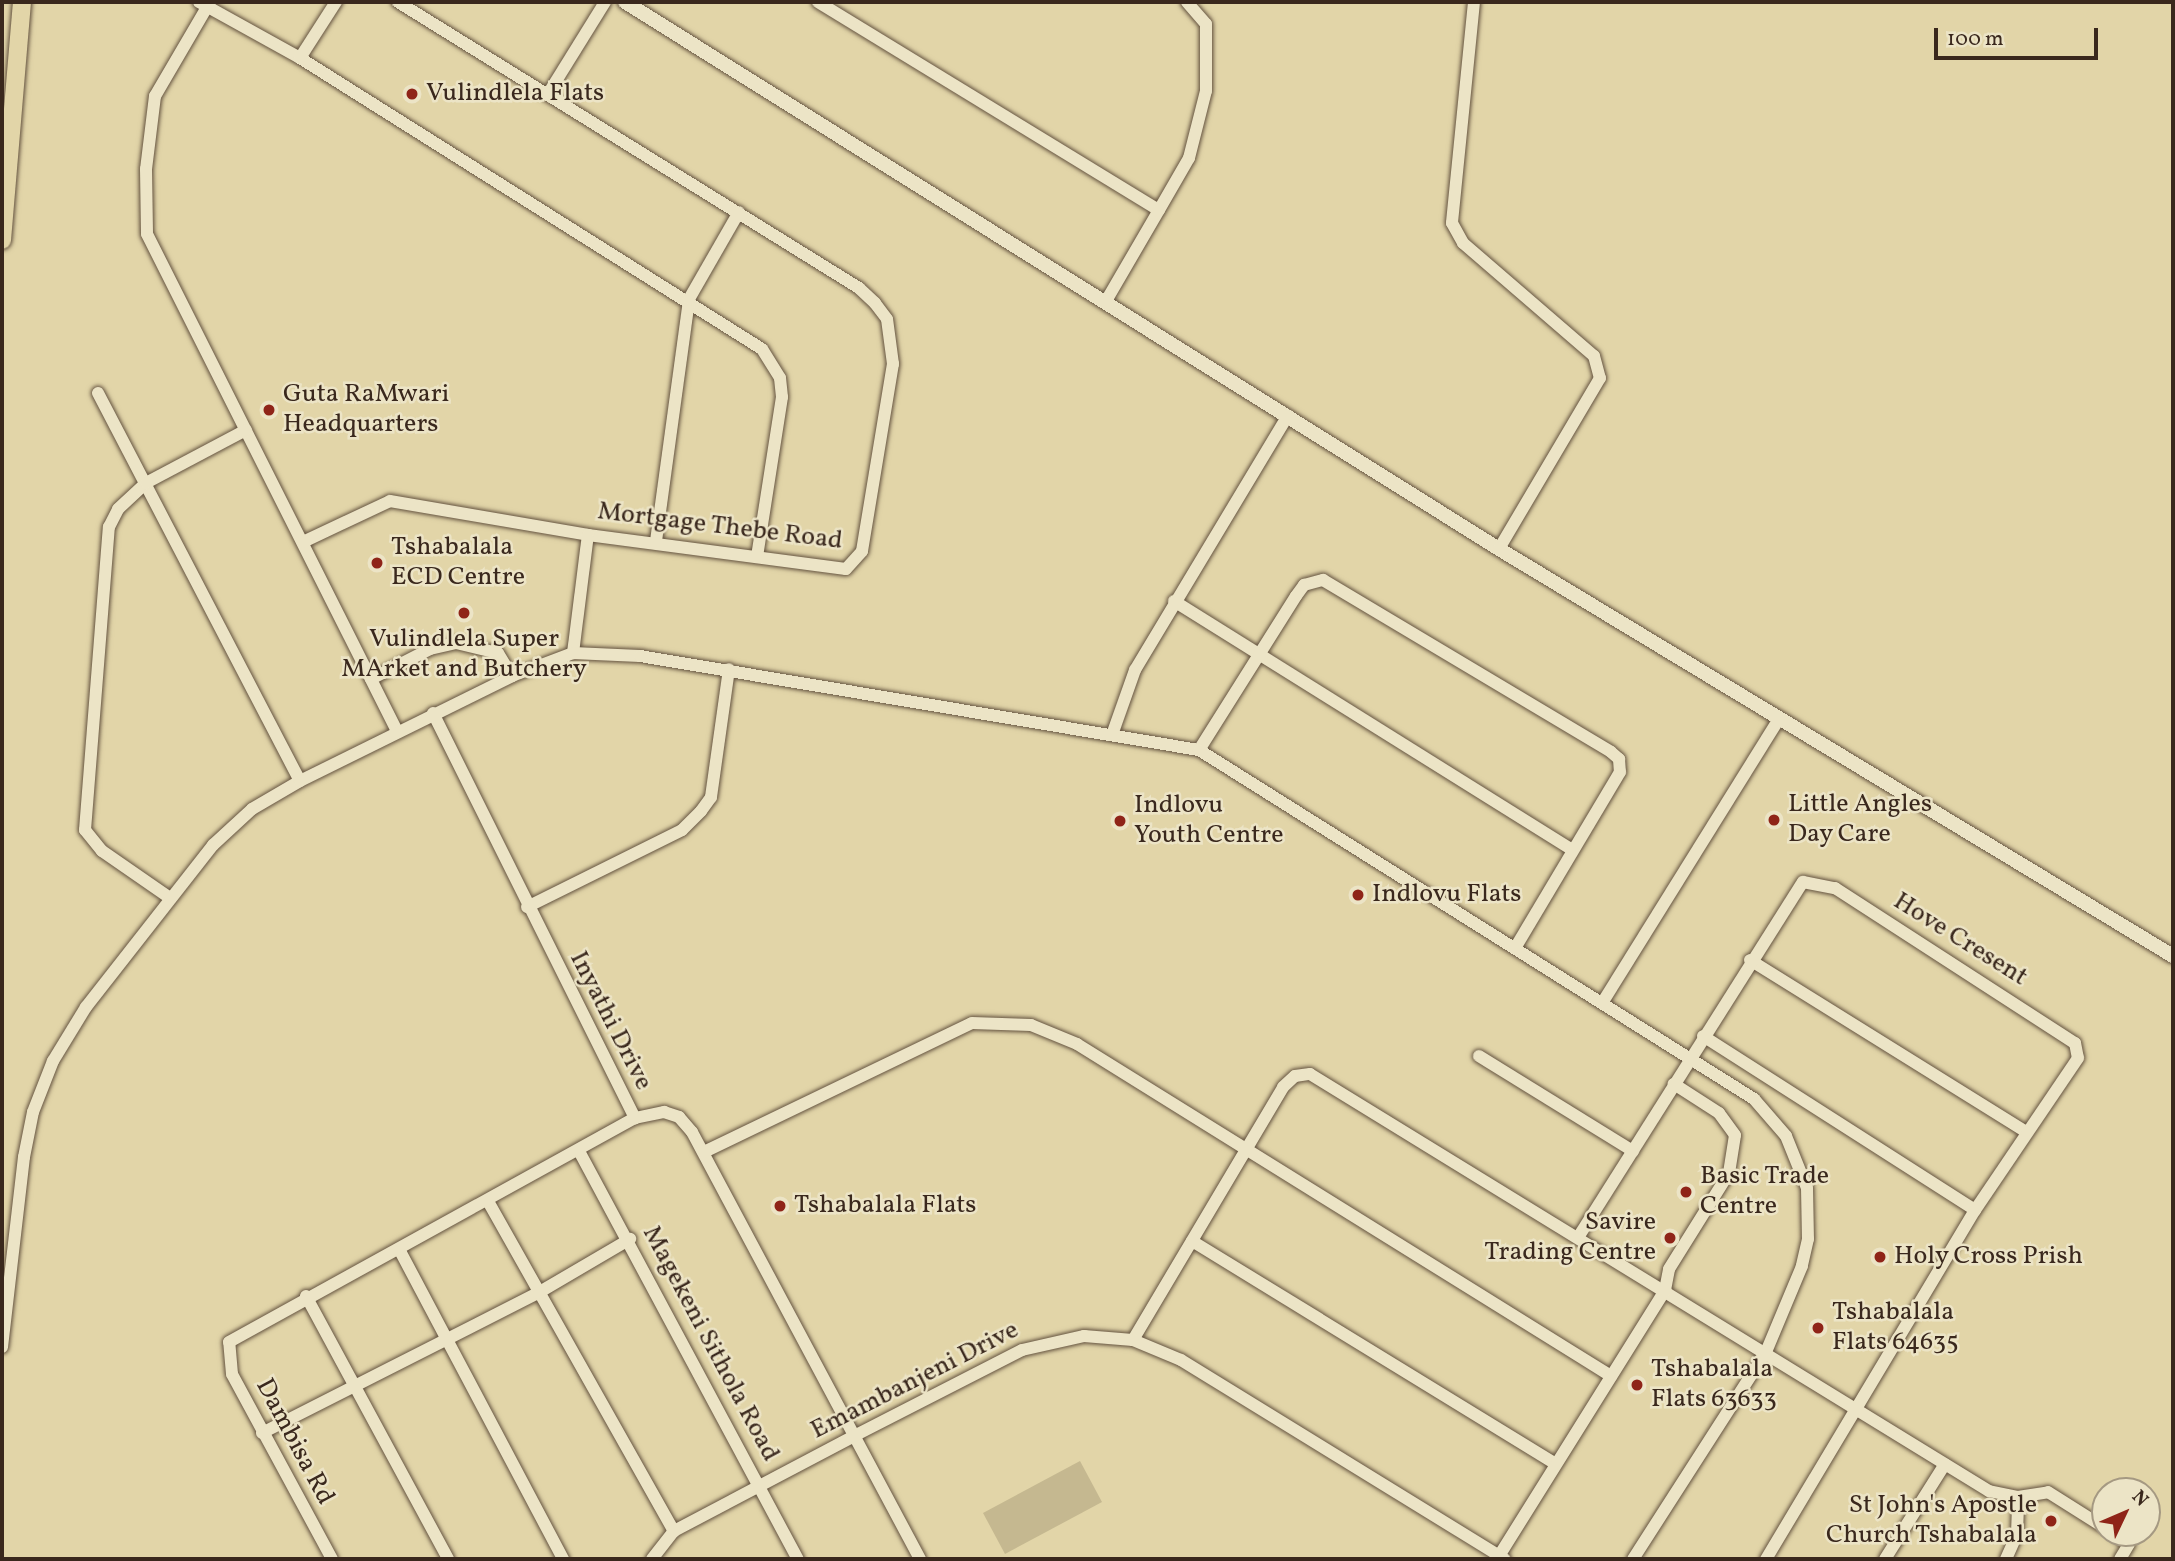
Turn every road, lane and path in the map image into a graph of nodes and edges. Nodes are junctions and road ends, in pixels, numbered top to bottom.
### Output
1 (22, 2) edge
2 (336, 2) edge
3 (398, 2) edge
4 (605, 2) edge
5 (625, 2) edge
6 (818, 2) edge
7 (1187, 2) edge
8 (1474, 2) edge
9 (206, 3) edge
10 (300, 58) junction
11 (548, 94) junction
12 (1159, 210) junction
13 (739, 212) junction
14 (2, 240) edge
15 (689, 299) junction
16 (1106, 301) junction
17 (98, 393) dead end
18 (1289, 415) junction
19 (246, 430) junction
20 (146, 483) junction
21 (587, 535) junction
22 (656, 541) junction
23 (303, 542) junction
24 (1499, 549) junction
25 (757, 557) junction
26 (1174, 601) junction
27 (573, 653) junction
28 (1259, 657) junction
29 (729, 668) junction
30 (512, 676) junction
31 (371, 679) junction
32 (433, 713) junction
33 (1778, 720) junction
34 (397, 731) junction
35 (1113, 732) junction
36 (1199, 750) junction
37 (300, 781) junction
38 (1573, 850) junction
39 (170, 898) junction
40 (527, 907) junction
41 (1517, 945) junction
42 (2173, 956) edge
43 (1750, 960) junction
44 (1604, 1000) junction
45 (1703, 1036) junction
46 (1479, 1056) dead end
47 (1691, 1056) junction
48 (1674, 1084) junction
49 (635, 1118) junction
50 (2026, 1132) junction
51 (1244, 1150) junction
52 (1633, 1151) junction
53 (579, 1152) junction
54 (704, 1152) junction
55 (489, 1203) junction
56 (1975, 1210) junction
57 (7, 1220) edge
58 (1580, 1236) junction
59 (629, 1239) junction
60 (1192, 1241) junction
61 (399, 1249) junction
62 (1665, 1290) junction
63 (538, 1293) junction
64 (306, 1296) junction
65 (447, 1339) junction
66 (1133, 1340) junction
67 (2, 1347) edge
68 (1766, 1352) junction
69 (1611, 1376) junction
70 (355, 1384) junction
71 (1859, 1412) junction
72 (262, 1433) junction
73 (853, 1436) junction
74 (1555, 1463) junction
75 (1945, 1464) junction
76 (760, 1486) junction
77 (2018, 1497) junction
78 (2091, 1519) edge
79 (674, 1531) junction
80 (1502, 1557) edge
81 (332, 1559) edge
82 (448, 1559) edge
83 (563, 1559) edge
84 (652, 1559) edge
85 (798, 1559) edge
86 (920, 1559) edge
87 (1633, 1559) edge
88 (1766, 1559) edge
89 (1885, 1559) edge
90 (2006, 1559) edge

1 - 14 main road
2 - 10 street
3 - 11 street, Mortgage Thebe Road
4 - 11 street
5 - 16 street
6 - 12 street
7 - 12 street
8 - 24 street
9 - 10 street
9 - 19 street
10 - 15 street
11 - 13 street, Mortgage Thebe Road
12 - 16 street
13 - 15 street
13 - 25 street, Mortgage Thebe Road
15 - 22 street
15 - 25 street
16 - 18 street
17 - 20 street
18 - 24 street
18 - 26 street
19 - 20 street
19 - 23 street
20 - 37 street
20 - 39 street
21 - 22 street, Mortgage Thebe Road
21 - 23 street, Mortgage Thebe Road
21 - 27 street
22 - 25 street, Mortgage Thebe Road
23 - 31 street
24 - 33 street
26 - 28 street
26 - 35 street
27 - 29 street
27 - 30 street
28 - 36 street
28 - 38 street
28 - 38 street
29 - 35 street
29 - 40 street
30 - 31 street
30 - 32 street
31 - 34 street
32 - 34 street
32 - 40 street, Inyathi Drive
33 - 42 street
33 - 44 street
34 - 37 street
35 - 36 street
36 - 41 street
37 - 39 street
38 - 41 street
39 - 57 street
40 - 49 street, Inyathi Drive
41 - 44 street
43 - 45 street, Hove Cresent
43 - 50 street
43 - 50 street, Hove Cresent
44 - 47 street
45 - 47 street, Hove Cresent
45 - 56 street
46 - 52 street
47 - 48 street, Hove Cresent
47 - 68 street
48 - 52 street, Hove Cresent
48 - 62 street
49 - 53 street
49 - 54 street, Inyathi Drive
50 - 56 street, Hove Cresent
51 - 54 street
51 - 58 street
51 - 60 street
51 - 69 street
52 - 58 street, Hove Cresent
53 - 55 street
53 - 59 street, Magekeni Sithola Road
54 - 73 street, Inyathi Drive
55 - 61 street
55 - 63 street
56 - 71 street, Hove Cresent
57 - 67 street
58 - 62 street
59 - 63 street
59 - 76 street, Magekeni Sithola Road
60 - 66 street
60 - 74 street
61 - 64 street
61 - 65 street
62 - 68 street
62 - 69 street
63 - 65 street
63 - 79 street
64 - 70 street
64 - 72 street, Dambisa Rd
65 - 70 street
65 - 83 street
66 - 73 street, Emambanjeni Drive
66 - 80 street, Emambanjeni Drive
68 - 71 street
68 - 87 street
69 - 74 street
70 - 72 street
70 - 82 street
71 - 75 street
71 - 88 street, Hove Cresent
72 - 81 street, Dambisa Rd
73 - 76 street, Emambanjeni Drive
73 - 86 street, Inyathi Drive
74 - 80 street
75 - 77 street
75 - 89 street
76 - 79 street, Emambanjeni Drive
76 - 85 street, Magekeni Sithola Road
77 - 78 street
77 - 90 street
79 - 84 street, Emambanjeni Drive

